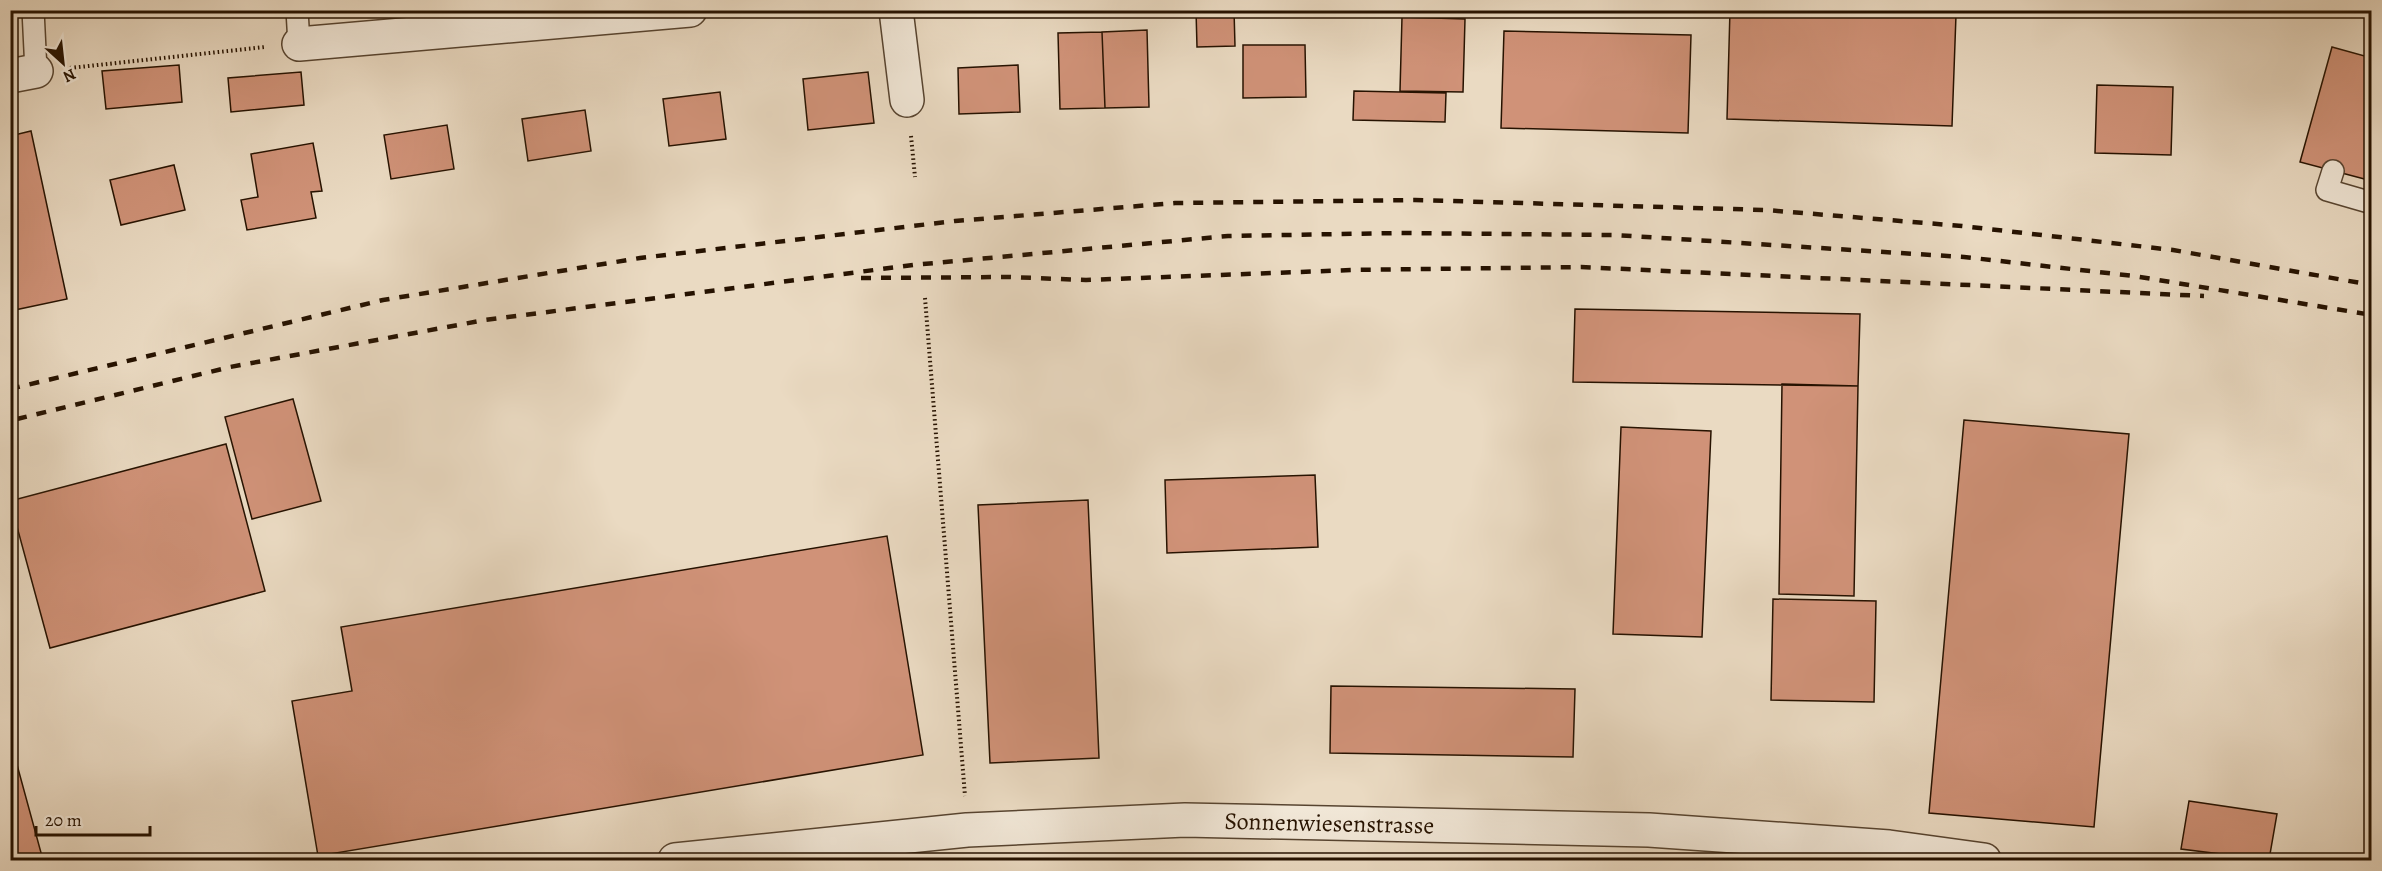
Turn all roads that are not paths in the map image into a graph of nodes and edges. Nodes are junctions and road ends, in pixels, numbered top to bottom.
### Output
1 (33, 10) edge
2 (297, 10) edge
3 (690, 10) edge
4 (896, 10) edge
5 (299, 44) joint
6 (23, 74) edge
7 (907, 100) road end
8 (2333, 171) dead end
9 (2372, 203) edge
10 (1888, 854) edge
11 (675, 861) edge
12 (1984, 861) edge

1 - 6 lane
2 - 5 lane
3 - 5 street
4 - 7 street
8 - 9 lane
10 - 11 street, Sonnenwiesenstrasse
10 - 12 street, Sonnenwiesenstrasse

